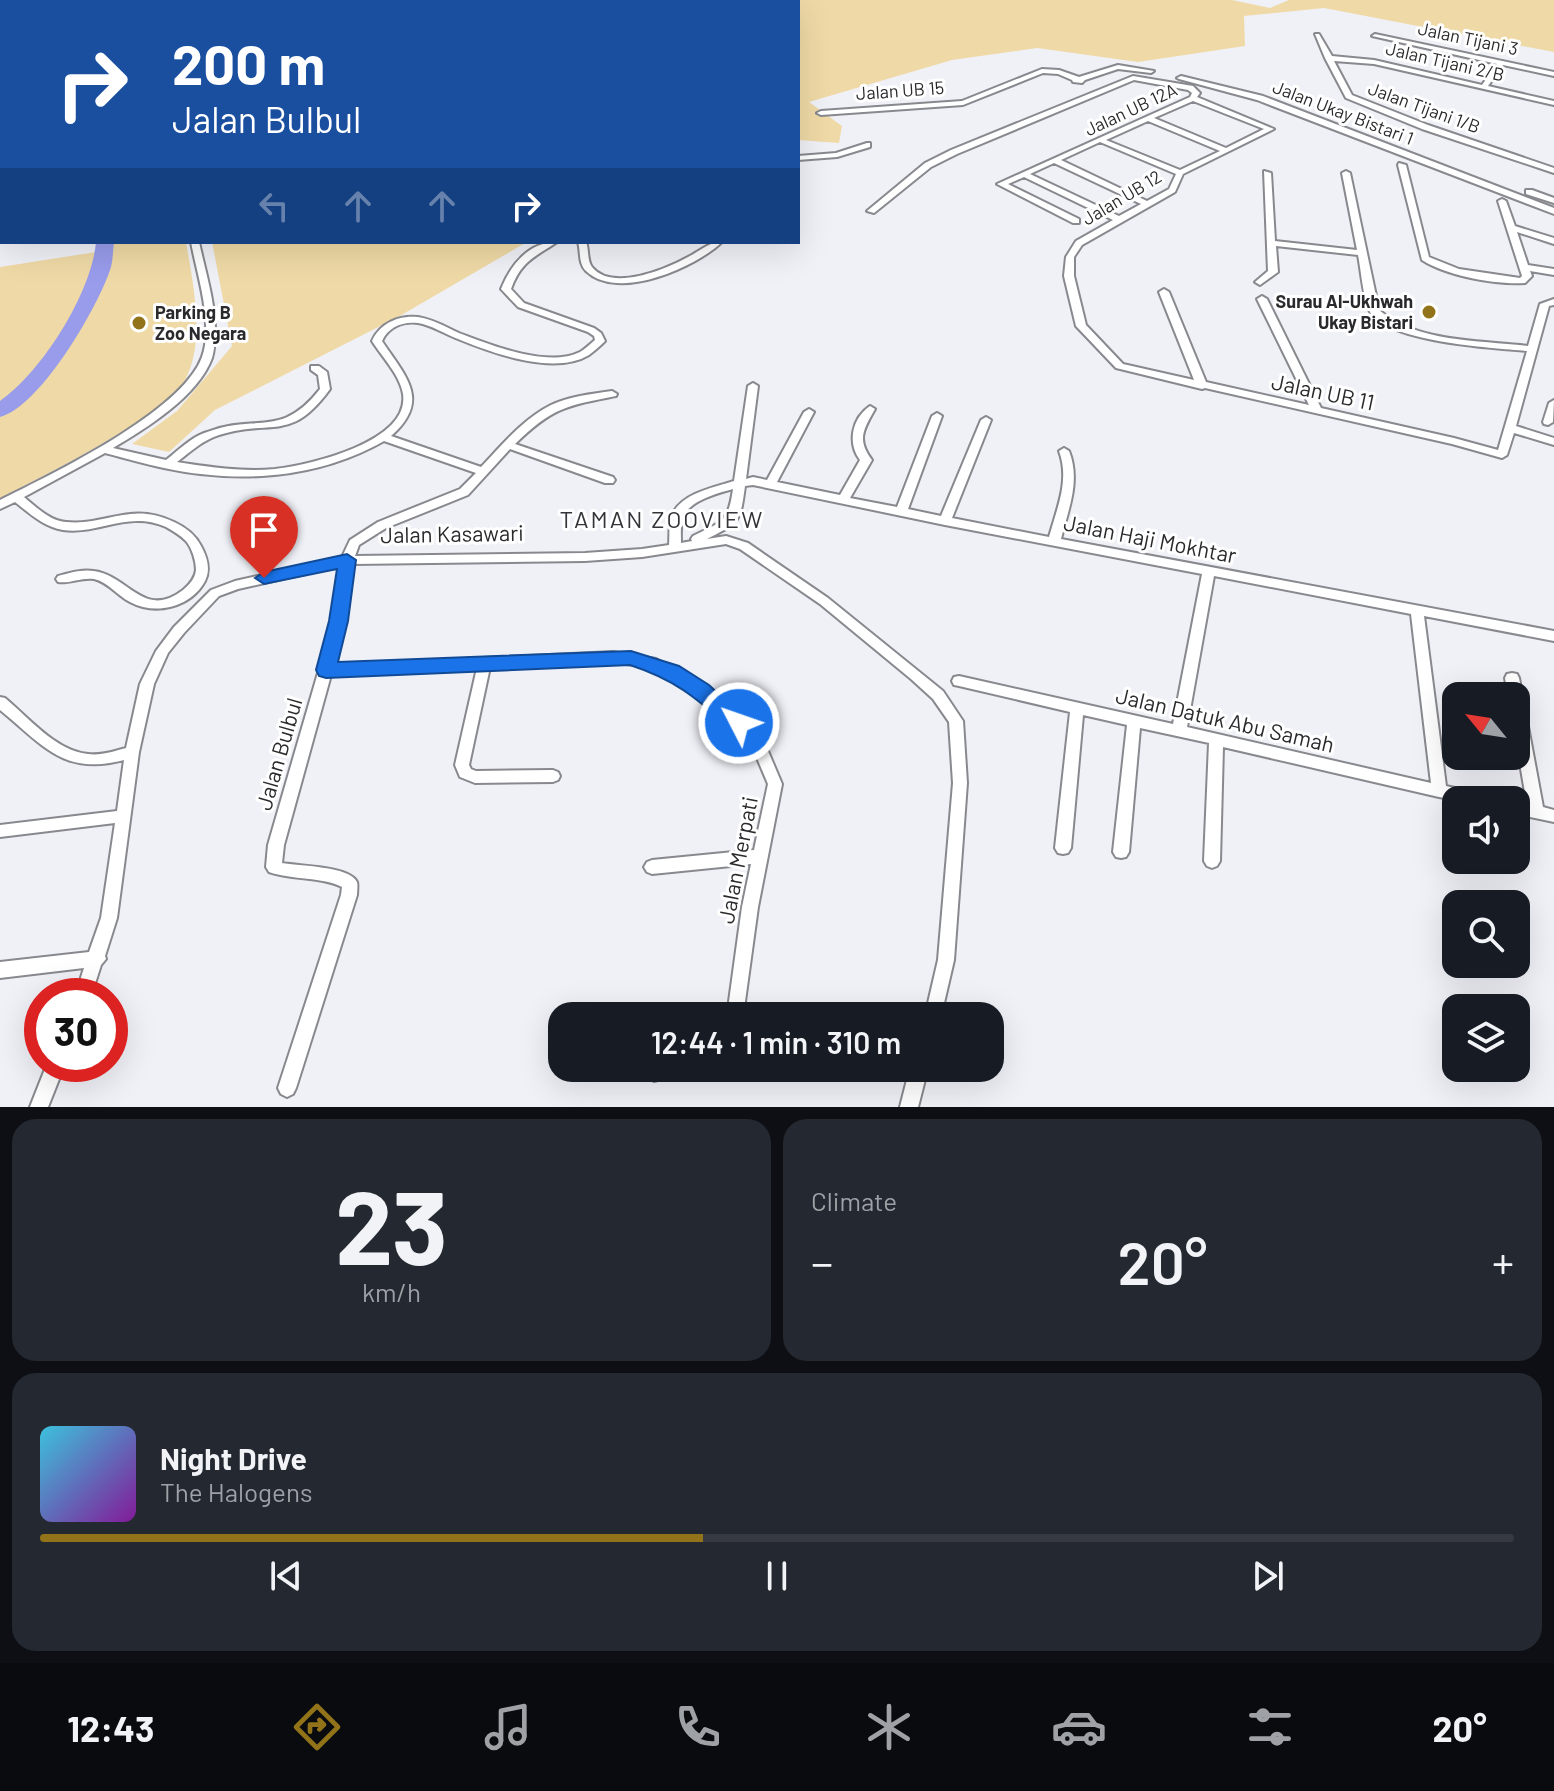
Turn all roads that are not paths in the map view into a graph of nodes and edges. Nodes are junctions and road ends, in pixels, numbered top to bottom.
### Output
1 (1317, 35) dead end
2 (1375, 36) dead end
3 (1328, 58) junction
4 (1501, 63) junction
5 (1554, 74) edge
6 (1078, 81) junction
7 (1484, 87) junction
8 (1101, 90) junction
9 (1193, 98) junction
10 (1554, 103) edge
11 (821, 113) dead end
12 (1150, 119) junction
13 (1103, 141) junction
14 (867, 145) dead end
15 (1227, 151) junction
16 (800, 158) edge
17 (1056, 161) junction
18 (1402, 165) dead end
19 (1554, 171) edge
20 (1180, 173) junction
21 (1267, 173) dead end
22 (1346, 173) dead end
23 (1024, 174) junction
24 (1554, 188) edge
25 (1529, 192) dead end
26 (1542, 197) junction
27 (1502, 201) dead end
28 (1554, 201) edge
29 (1145, 203) junction
30 (871, 211) dead end
31 (1554, 211) edge
32 (1118, 219) junction
33 (1076, 221) dead end
34 (1513, 228) junction
35 (1554, 241) edge
36 (1271, 243) junction
37 (195, 244) edge
38 (549, 244) edge
39 (582, 244) edge
40 (716, 244) edge
41 (1363, 253) junction
42 (1525, 267) junction
43 (1554, 272) edge
44 (1260, 282) dead end
45 (1164, 292) dead end
46 (1262, 299) dead end
47 (1554, 302) edge
48 (1554, 312) edge
49 (1542, 316) junction
50 (1554, 319) edge
51 (1533, 349) junction
52 (315, 368) dead end
53 (1130, 370) joint
54 (753, 386) dead end
55 (1202, 386) junction
56 (612, 394) dead end
57 (1554, 403) edge
58 (870, 409) dead end
59 (1317, 411) junction
60 (809, 412) dead end
61 (937, 416) dead end
62 (986, 420) dead end
63 (1548, 422) dead end
64 (1510, 428) junction
65 (384, 437) junction
66 (1554, 442) edge
67 (508, 445) junction
68 (103, 449) junction
69 (1064, 451) dead end
70 (166, 465) junction
71 (482, 471) junction
72 (609, 480) dead end
73 (739, 483) junction
74 (771, 484) junction
75 (16, 497) junction
76 (844, 499) junction
77 (0, 505) edge
78 (901, 512) junction
79 (945, 521) junction
80 (1054, 542) junction
81 (681, 545) junction
82 (347, 560) junction
83 (1209, 571) junction
84 (62, 579) dead end
85 (1417, 609) junction
86 (1554, 636) edge
87 (484, 664) junction
88 (326, 670) junction
89 (1512, 678) dead end
90 (959, 681) dead end
91 (1513, 682) edge
92 (0, 702) edge
93 (1077, 709) junction
94 (1134, 721) junction
95 (1179, 731) junction
96 (1216, 740) junction
97 (132, 752) junction
98 (1529, 770) edge
99 (553, 776) dead end
100 (1439, 791) junction
101 (1442, 792) edge
102 (1530, 811) edge
103 (1536, 812) junction
104 (123, 816) junction
105 (1554, 816) edge
106 (0, 831) edge
107 (1063, 848) dead end
108 (1121, 852) dead end
109 (761, 856) junction
110 (1212, 861) dead end
111 (652, 867) dead end
112 (98, 959) junction
113 (0, 970) edge
114 (90, 978) edge
115 (737, 1002) edge
116 (936, 1002) edge
117 (49, 1082) edge
118 (915, 1082) edge
119 (287, 1088) dead end
120 (39, 1107) edge
121 (909, 1107) edge

1 - 3 street, Jalan Tijani 1/B
2 - 4 street, Jalan Tijani 3
3 - 7 street, Jalan Tijani 2/B
3 - 19 street, Jalan Tijani 1/B
4 - 5 street, Jalan Tijani 3
4 - 7 street
6 - 8 street, Jalan UB 15
6 - 11 street, Jalan UB 15
6 - 31 street, Jalan Ukay Bistari 1
7 - 10 street, Jalan Tijani 2/B
8 - 9 street, Jalan UB 12A
8 - 30 street, Jalan UB 12A
9 - 12 street, Jalan UB 12A
9 - 15 street, Jalan UB 12
12 - 13 street, Jalan UB 12A
12 - 15 street
13 - 17 street, Jalan UB 12A
13 - 20 street
14 - 16 street
15 - 20 street, Jalan UB 12
17 - 23 street, Jalan UB 12A
17 - 29 street
18 - 42 street
20 - 29 street, Jalan UB 12
21 - 36 street
22 - 41 street
23 - 32 street
23 - 33 street
24 - 26 street
25 - 26 street
26 - 28 street
27 - 34 street
29 - 32 street, Jalan UB 12
32 - 53 street, Jalan UB 12
34 - 35 street
34 - 42 street
36 - 41 street
36 - 44 street
37 - 68 street
38 - 65 street
39 - 40 street
41 - 51 street
42 - 43 street
45 - 55 street
46 - 59 street
47 - 49 street
48 - 49 street
49 - 50 street
49 - 51 street
51 - 64 street
52 - 70 street
53 - 55 street, Jalan UB 11
54 - 73 street
55 - 59 street, Jalan UB 11
56 - 67 street
57 - 63 street
58 - 76 street
59 - 64 street, Jalan UB 11
60 - 74 street
61 - 78 street
62 - 79 street
64 - 66 street
65 - 70 street
65 - 71 street
67 - 71 street
67 - 72 street
68 - 70 street
68 - 75 street
69 - 80 street
71 - 82 street
73 - 74 street, Jalan Haji Mokhtar
73 - 81 street
73 - 81 street
74 - 76 street, Jalan Haji Mokhtar
75 - 77 street
75 - 84 street
76 - 78 street, Jalan Haji Mokhtar
78 - 79 street, Jalan Haji Mokhtar
79 - 80 street, Jalan Haji Mokhtar
80 - 83 street, Jalan Haji Mokhtar
81 - 82 street, Jalan Kasawari
81 - 116 street, Jalan Kasawari
82 - 88 street, Jalan Bulbul
82 - 97 street, Jalan Kasawari
83 - 85 street, Jalan Haji Mokhtar
83 - 95 street
85 - 86 street, Jalan Haji Mokhtar
85 - 100 street
87 - 88 street, Jalan Merpati
87 - 99 street
87 - 109 street, Jalan Merpati
88 - 119 street, Jalan Bulbul
89 - 91 street
90 - 93 street, Jalan Datuk Abu Samah
92 - 97 street
93 - 94 street, Jalan Datuk Abu Samah
93 - 107 street
94 - 95 street, Jalan Datuk Abu Samah
94 - 108 street
95 - 96 street, Jalan Datuk Abu Samah
96 - 100 street, Jalan Datuk Abu Samah
96 - 110 street
97 - 104 street, Jalan Kasawari
98 - 103 street
100 - 101 street, Jalan Datuk Abu Samah
102 - 103 street
103 - 105 street
104 - 106 street
104 - 112 street, Jalan Kasawari
109 - 111 street
109 - 115 street, Jalan Merpati
112 - 113 street
112 - 114 street, Jalan Kasawari
117 - 120 street
118 - 121 street

